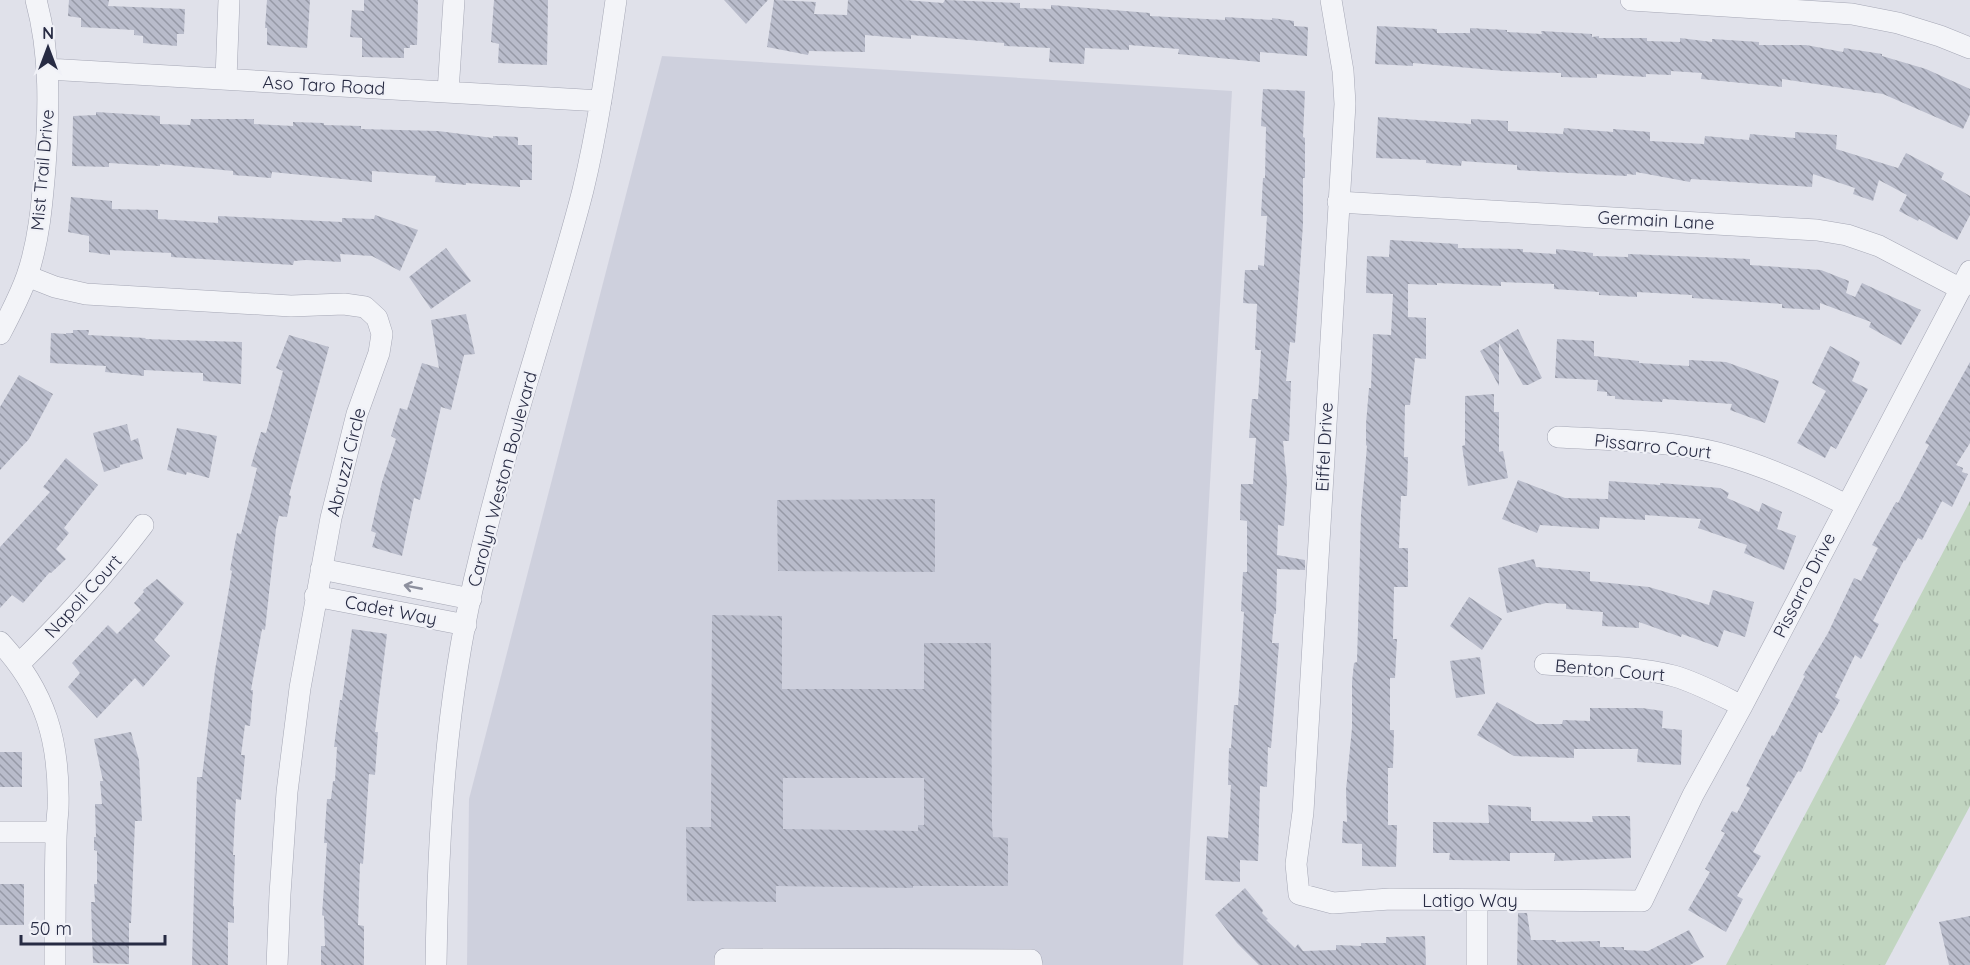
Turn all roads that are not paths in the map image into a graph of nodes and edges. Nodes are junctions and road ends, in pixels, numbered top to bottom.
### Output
1 (36, 0) edge
2 (229, 0) edge
3 (454, 0) edge
4 (616, 0) edge
5 (1331, 0) edge
6 (1631, 0) edge
7 (1970, 48) edge
8 (47, 69) junction
9 (226, 79) junction
10 (448, 92) junction
11 (601, 101) junction
12 (1338, 202) junction
13 (27, 276) junction
14 (1965, 280) edge
15 (0, 334) edge
16 (1558, 437) dead end
17 (1846, 505) junction
18 (143, 525) dead end
19 (321, 569) junction
20 (315, 596) junction
21 (471, 599) junction
22 (466, 625) junction
23 (0, 642) edge
24 (20, 664) junction
25 (1545, 664) dead end
26 (1742, 706) junction
27 (0, 832) edge
28 (56, 832) junction
29 (1299, 894) joint
30 (1478, 900) junction
31 (1642, 901) joint
32 (54, 965) edge
33 (277, 965) edge
34 (436, 965) edge
35 (725, 965) edge
36 (1032, 965) edge
37 (1477, 965) edge

1 - 8 street, Mist Trail Drive
2 - 9 street
3 - 10 street
4 - 11 street, Carolyn Weston Boulevard
5 - 12 street, Eiffel Drive
6 - 7 street
8 - 9 street, Aso Taro Road
8 - 13 street, Mist Trail Drive
9 - 10 street, Aso Taro Road
10 - 11 street, Aso Taro Road
11 - 21 street, Carolyn Weston Boulevard
12 - 14 street, Germain Lane
12 - 29 street, Eiffel Drive
13 - 15 street, Mist Trail Drive
13 - 19 street, Abruzzi Circle
14 - 17 street, Pissarro Drive
16 - 17 street, Pissarro Court
17 - 26 street, Pissarro Drive
18 - 24 street, Napoli Court
19 - 20 street, Abruzzi Circle
21 -> 19 street, Cadet Way
20 - 22 street, Cadet Way
20 - 33 street, Abruzzi Circle
21 - 22 street, Carolyn Weston Boulevard
22 - 34 street, Carolyn Weston Boulevard
23 - 24 street
24 - 28 street
25 - 26 street, Benton Court
26 - 31 street, Pissarro Drive
27 - 28 street
28 - 32 street
29 - 30 street, Latigo Way
30 - 31 street, Latigo Way
30 - 37 street
35 - 36 street

